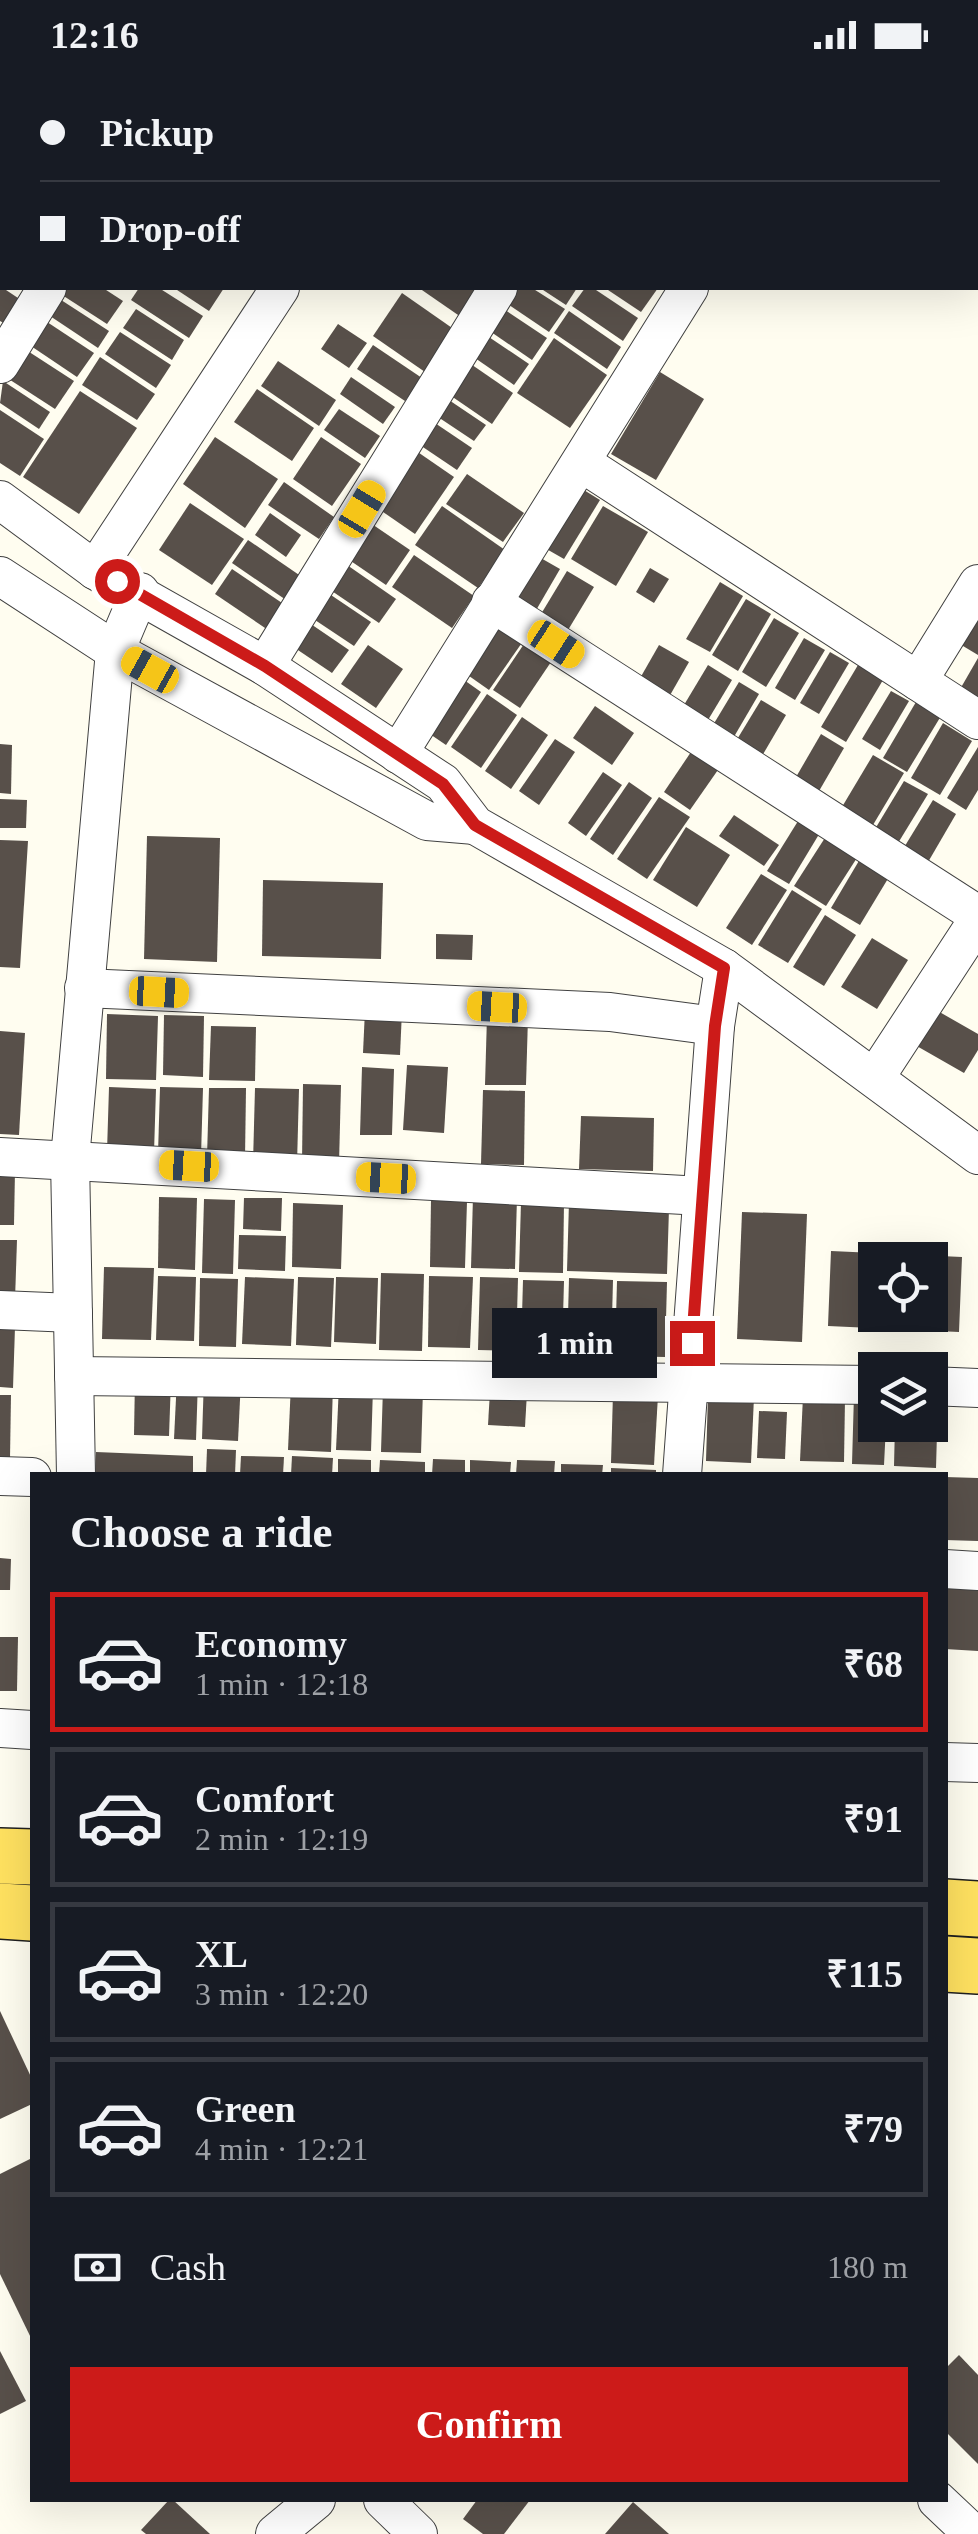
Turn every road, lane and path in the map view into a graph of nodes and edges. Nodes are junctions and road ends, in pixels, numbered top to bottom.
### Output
1 (46, 290) edge
2 (279, 290) edge
3 (497, 290) edge
4 (687, 290) edge
5 (0, 364) edge
6 (582, 462) junction
7 (0, 500) edge
8 (95, 570) junction
9 (0, 576) edge
10 (978, 584) edge
11 (140, 592) junction
12 (491, 602) junction
13 (115, 651) junction
14 (265, 666) junction
15 (918, 681) junction
16 (978, 720) edge
17 (398, 754) junction
18 (475, 825) junction
19 (978, 917) edge
20 (724, 968) junction
21 (84, 988) junction
22 (715, 1026) junction
23 (876, 1076) junction
24 (978, 1154) edge
25 (0, 1157) edge
26 (70, 1160) junction
27 (702, 1196) junction
28 (0, 1310) edge
29 (73, 1313) junction
30 (74, 1376) junction
31 (689, 1380) junction
32 (858, 1385) edge
33 (948, 1387) edge
34 (978, 1388) edge
35 (76, 1472) edge
36 (682, 1472) edge
37 (0, 1476) edge
38 (30, 1477) edge
39 (948, 1570) edge
40 (978, 1570) edge
41 (0, 1728) edge
42 (30, 1730) edge
43 (948, 1762) edge
44 (978, 1763) edge
45 (0, 1856) edge
46 (30, 1857) edge
47 (948, 1907) edge
48 (978, 1909) edge
49 (0, 1911) edge
50 (30, 1913) edge
51 (948, 1964) edge
52 (978, 1966) edge
53 (314, 2502) edge
54 (386, 2502) edge
55 (939, 2502) edge
56 (274, 2534) edge
57 (418, 2534) edge
58 (972, 2534) edge

1 - 5 street
2 - 8 street
3 - 14 street
4 - 6 street
6 - 12 street
6 - 15 street
7 - 8 street
8 - 11 street
9 - 13 street
10 - 15 street
11 - 13 street
11 - 14 street
12 - 17 street
12 - 19 street
13 - 18 street
13 - 21 street
14 - 17 street
15 - 16 street
17 - 18 street
18 - 20 street
19 - 23 street
20 - 22 street
20 - 23 street
21 - 22 street
21 - 26 street
22 - 27 street
23 - 24 street
25 - 26 street
26 - 27 street
26 - 29 street
27 - 31 street
28 - 29 street
29 - 30 street
30 - 31 street
30 - 35 street
31 - 32 street
31 - 36 street
33 - 34 street
37 - 38 street
39 - 40 street
41 - 42 street
43 - 44 street
45 - 46 main road
47 - 48 main road
49 - 50 main road
51 - 52 main road
53 - 56 street
54 - 57 street
55 - 58 street

